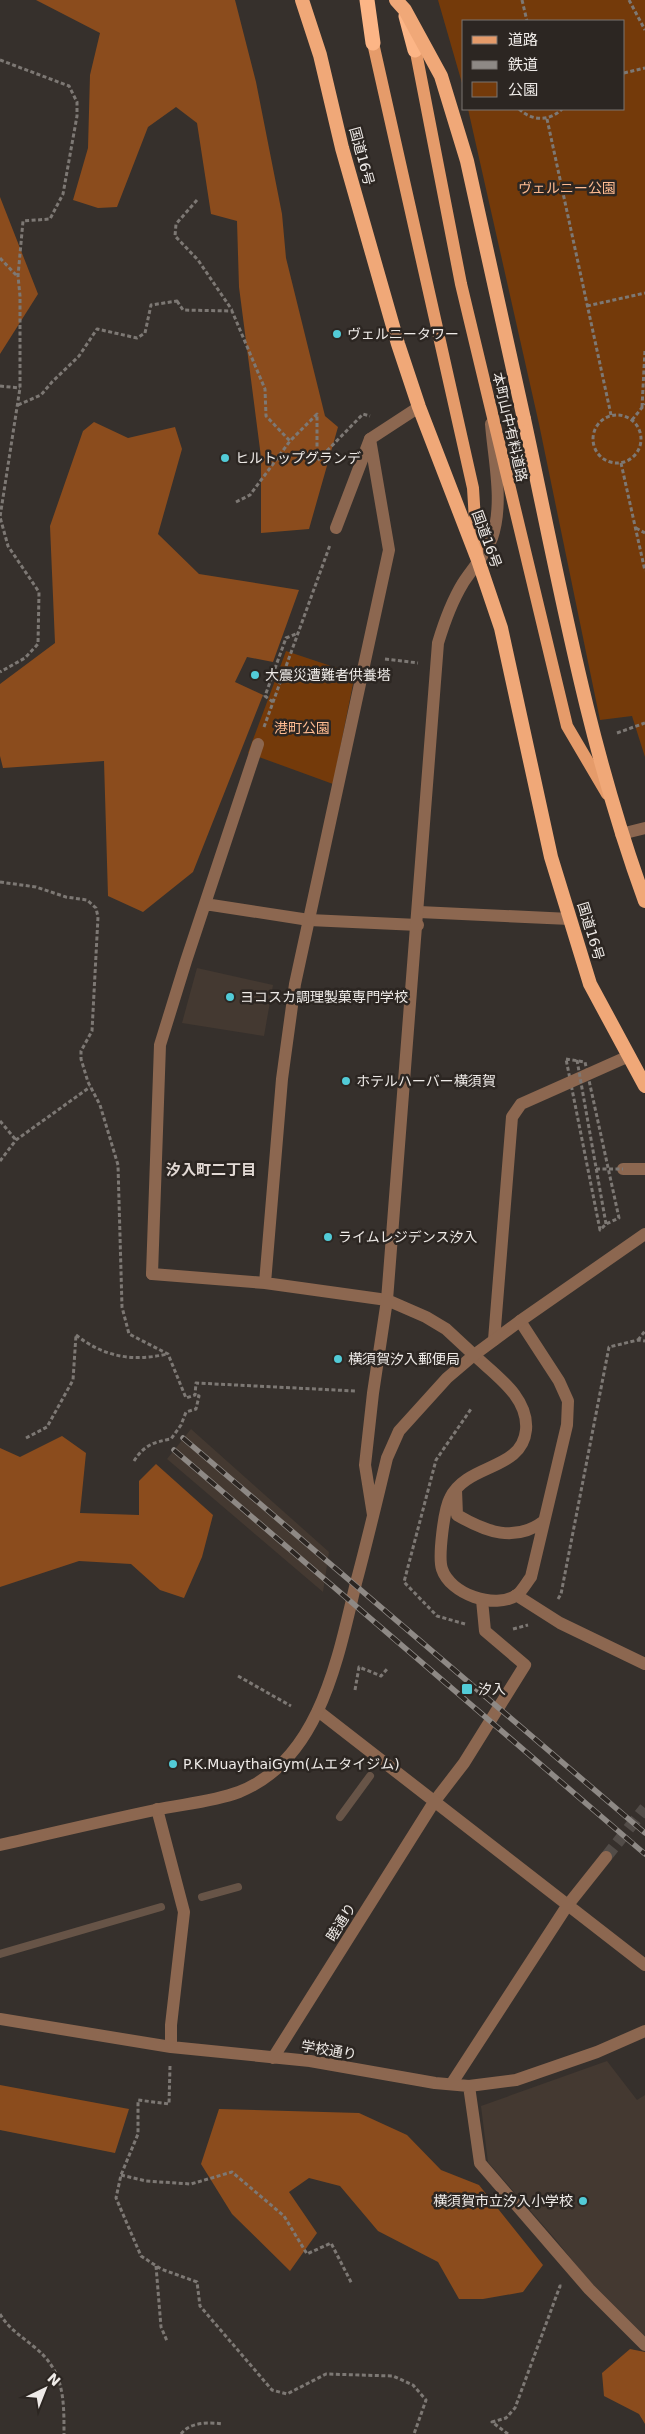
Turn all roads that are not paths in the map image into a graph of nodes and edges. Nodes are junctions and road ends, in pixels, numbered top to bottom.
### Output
1 (302, 0) edge
2 (364, 0) edge
3 (368, 0) edge
4 (396, 0) edge
5 (402, 0) edge
6 (408, 0) edge
7 (373, 43) junction
8 (415, 50) junction
9 (488, 401) junction
10 (419, 407) junction
11 (370, 439) junction
12 (336, 528) road end
13 (478, 560) junction
14 (258, 744) road end
15 (610, 799) junction
16 (645, 828) edge
17 (620, 834) junction
18 (645, 901) edge
19 (206, 904) junction
20 (418, 919) junction
21 (570, 919) junction
22 (309, 920) junction
23 (629, 1056) junction
24 (645, 1086) edge
25 (623, 1168) road end
26 (645, 1169) edge
27 (645, 1234) edge
28 (265, 1283) junction
29 (388, 1300) junction
30 (520, 1321) junction
31 (494, 1340) junction
32 (474, 1355) junction
33 (456, 1490) junction
34 (373, 1516) junction
35 (544, 1521) junction
36 (516, 1595) junction
37 (482, 1600) junction
38 (645, 1664) edge
39 (318, 1711) junction
40 (434, 1802) junction
41 (157, 1809) junction
42 (0, 1845) edge
43 (606, 1857) tunnel mouth
44 (567, 1906) junction
45 (645, 1965) edge
46 (0, 2018) edge
47 (645, 2031) edge
48 (171, 2047) junction
49 (273, 2058) junction
50 (452, 2083) junction
51 (469, 2086) junction
52 (645, 2344) edge

1 - 10 highway, 国道16号
2 - 7 main road
3 - 7 highway
4 - 15 highway, bridge
5 - 8 highway
6 - 8 main road, 本町山中有料道路
7 - 13 main road
8 - 9 main road, 本町山中有料道路
9 - 13 street
9 - 15 main road, 本町山中有料道路
10 - 11 street
10 - 13 highway, 国道16号
11 - 12 street
11 - 22 street
13 - 20 street
13 - 21 highway, 国道16号
14 - 19 street
15 - 17 highway
16 - 17 street
17 - 18 highway
19 - 22 street
19 - 28 street
20 - 21 street
20 - 22 street
20 - 29 street
21 - 23 highway, 国道16号
22 - 28 street
23 - 24 highway, 国道16号
23 - 31 street
25 - 26 street
27 - 30 street
28 - 29 street
29 - 32 street
29 - 34 street
30 - 31 street
30 - 35 street
31 - 32 street
32 - 33 street
32 - 34 street
33 - 35 street
33 - 37 street
34 - 39 street
35 - 36 street
36 - 37 street
36 - 38 street
37 - 40 street, 睦通り
39 - 40 street
39 - 41 street
40 - 44 street
40 - 49 street, 睦通り
41 - 42 street
41 - 48 street
43 - 44 street
44 - 45 street
44 - 50 street
46 - 48 street, 学校通り
47 - 51 street, 学校通り
48 - 49 street, 学校通り
49 - 50 street, 学校通り
50 - 51 street, 学校通り
51 - 52 street

